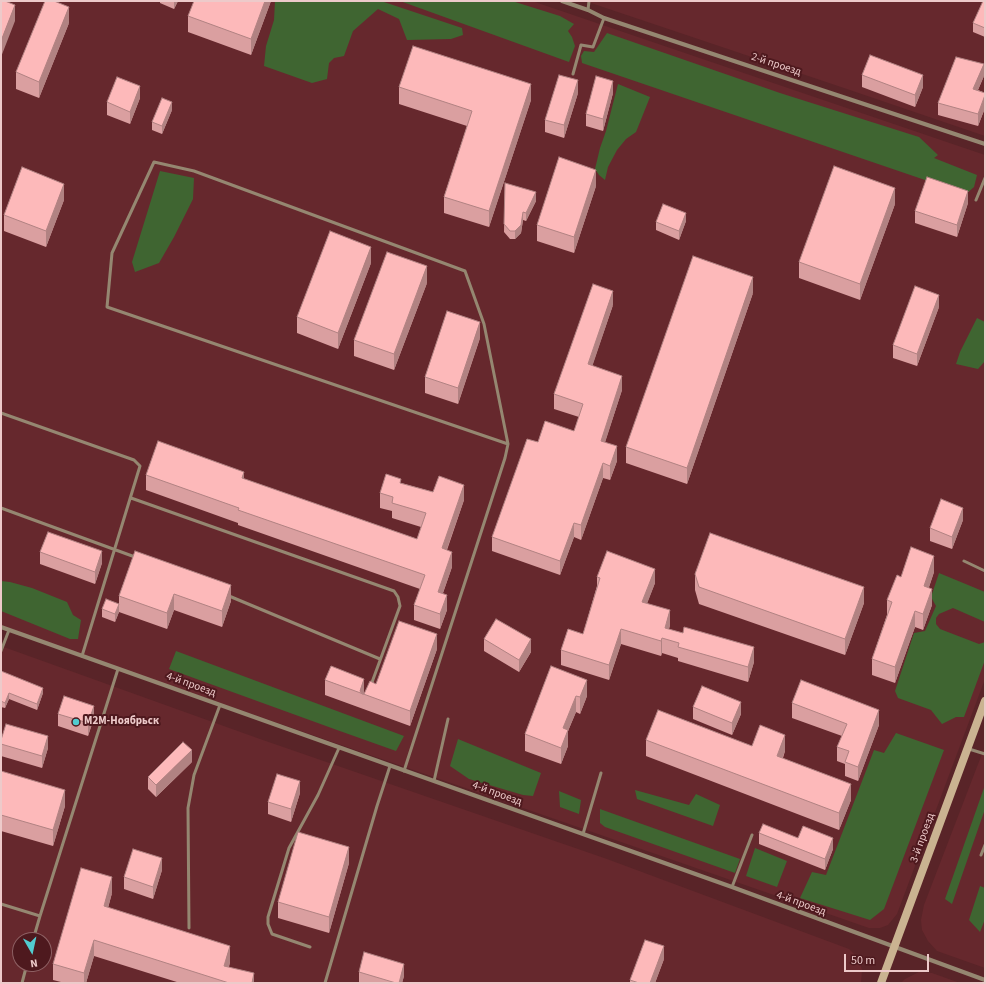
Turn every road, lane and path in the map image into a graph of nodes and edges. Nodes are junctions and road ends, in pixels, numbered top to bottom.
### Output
1 (562, 1) edge
2 (589, 1) edge
3 (588, 10) junction
4 (604, 18) junction
5 (573, 74) dead end
6 (985, 144) edge
7 (985, 178) edge
8 (976, 200) dead end
9 (1, 413) edge
10 (508, 444) junction
11 (130, 498) junction
12 (1, 508) edge
13 (115, 549) junction
14 (137, 558) edge
15 (964, 561) dead end
16 (985, 571) edge
17 (226, 595) edge
18 (394, 623) junction
19 (401, 625) edge
20 (1, 627) edge
21 (9, 630) junction
22 (1, 651) edge
23 (82, 656) junction
24 (380, 659) junction
25 (118, 669) junction
26 (371, 686) edge
27 (985, 701) edge
28 (220, 705) junction
29 (448, 719) dead end
30 (339, 748) junction
31 (967, 748) junction
32 (985, 754) edge
33 (390, 766) junction
34 (404, 771) junction
35 (601, 773) dead end
36 (434, 781) junction
37 (583, 834) junction
38 (752, 835) dead end
39 (985, 845) edge
40 (981, 855) dead end
41 (732, 887) junction
42 (1, 904) edge
43 (40, 916) junction
44 (189, 928) dead end
45 (36, 932) edge
46 (310, 947) dead end
47 (894, 948) junction
48 (25, 972) edge
49 (985, 980) edge
50 (22, 983) edge
51 (325, 983) edge
52 (881, 983) edge

1 - 3 street, 2-й проезд
2 - 3 lane
3 - 4 street, 2-й проезд
4 - 5 lane
4 - 6 street, 2-й проезд
7 - 8 lane
9 - 11 lane
10 - 10 lane
10 - 34 lane
11 - 13 lane
11 - 18 lane
12 - 13 lane
13 - 14 lane
13 - 23 lane
15 - 16 lane
17 - 24 lane
18 - 19 lane
18 - 24 lane
20 - 21 street, 4-й проезд
21 - 22 lane
21 - 23 street, 4-й проезд
23 - 25 street, 4-й проезд
24 - 26 lane
25 - 28 street, 4-й проезд
25 - 43 lane
27 - 31 street, 3-й проезд
28 - 30 street, 4-й проезд
28 - 44 lane
29 - 36 lane
30 - 33 street, 4-й проезд
30 - 46 lane
31 - 32 lane
31 - 47 street, 3-й проезд
33 - 34 street, 4-й проезд
33 - 51 lane
34 - 36 street, 4-й проезд
35 - 37 lane
36 - 37 street, 4-й проезд
37 - 41 street, 4-й проезд
38 - 41 lane
39 - 40 lane
41 - 47 street, 4-й проезд
42 - 43 lane
43 - 45 lane
47 - 49 street, 4-й проезд
47 - 52 street, 3-й проезд
48 - 50 lane

